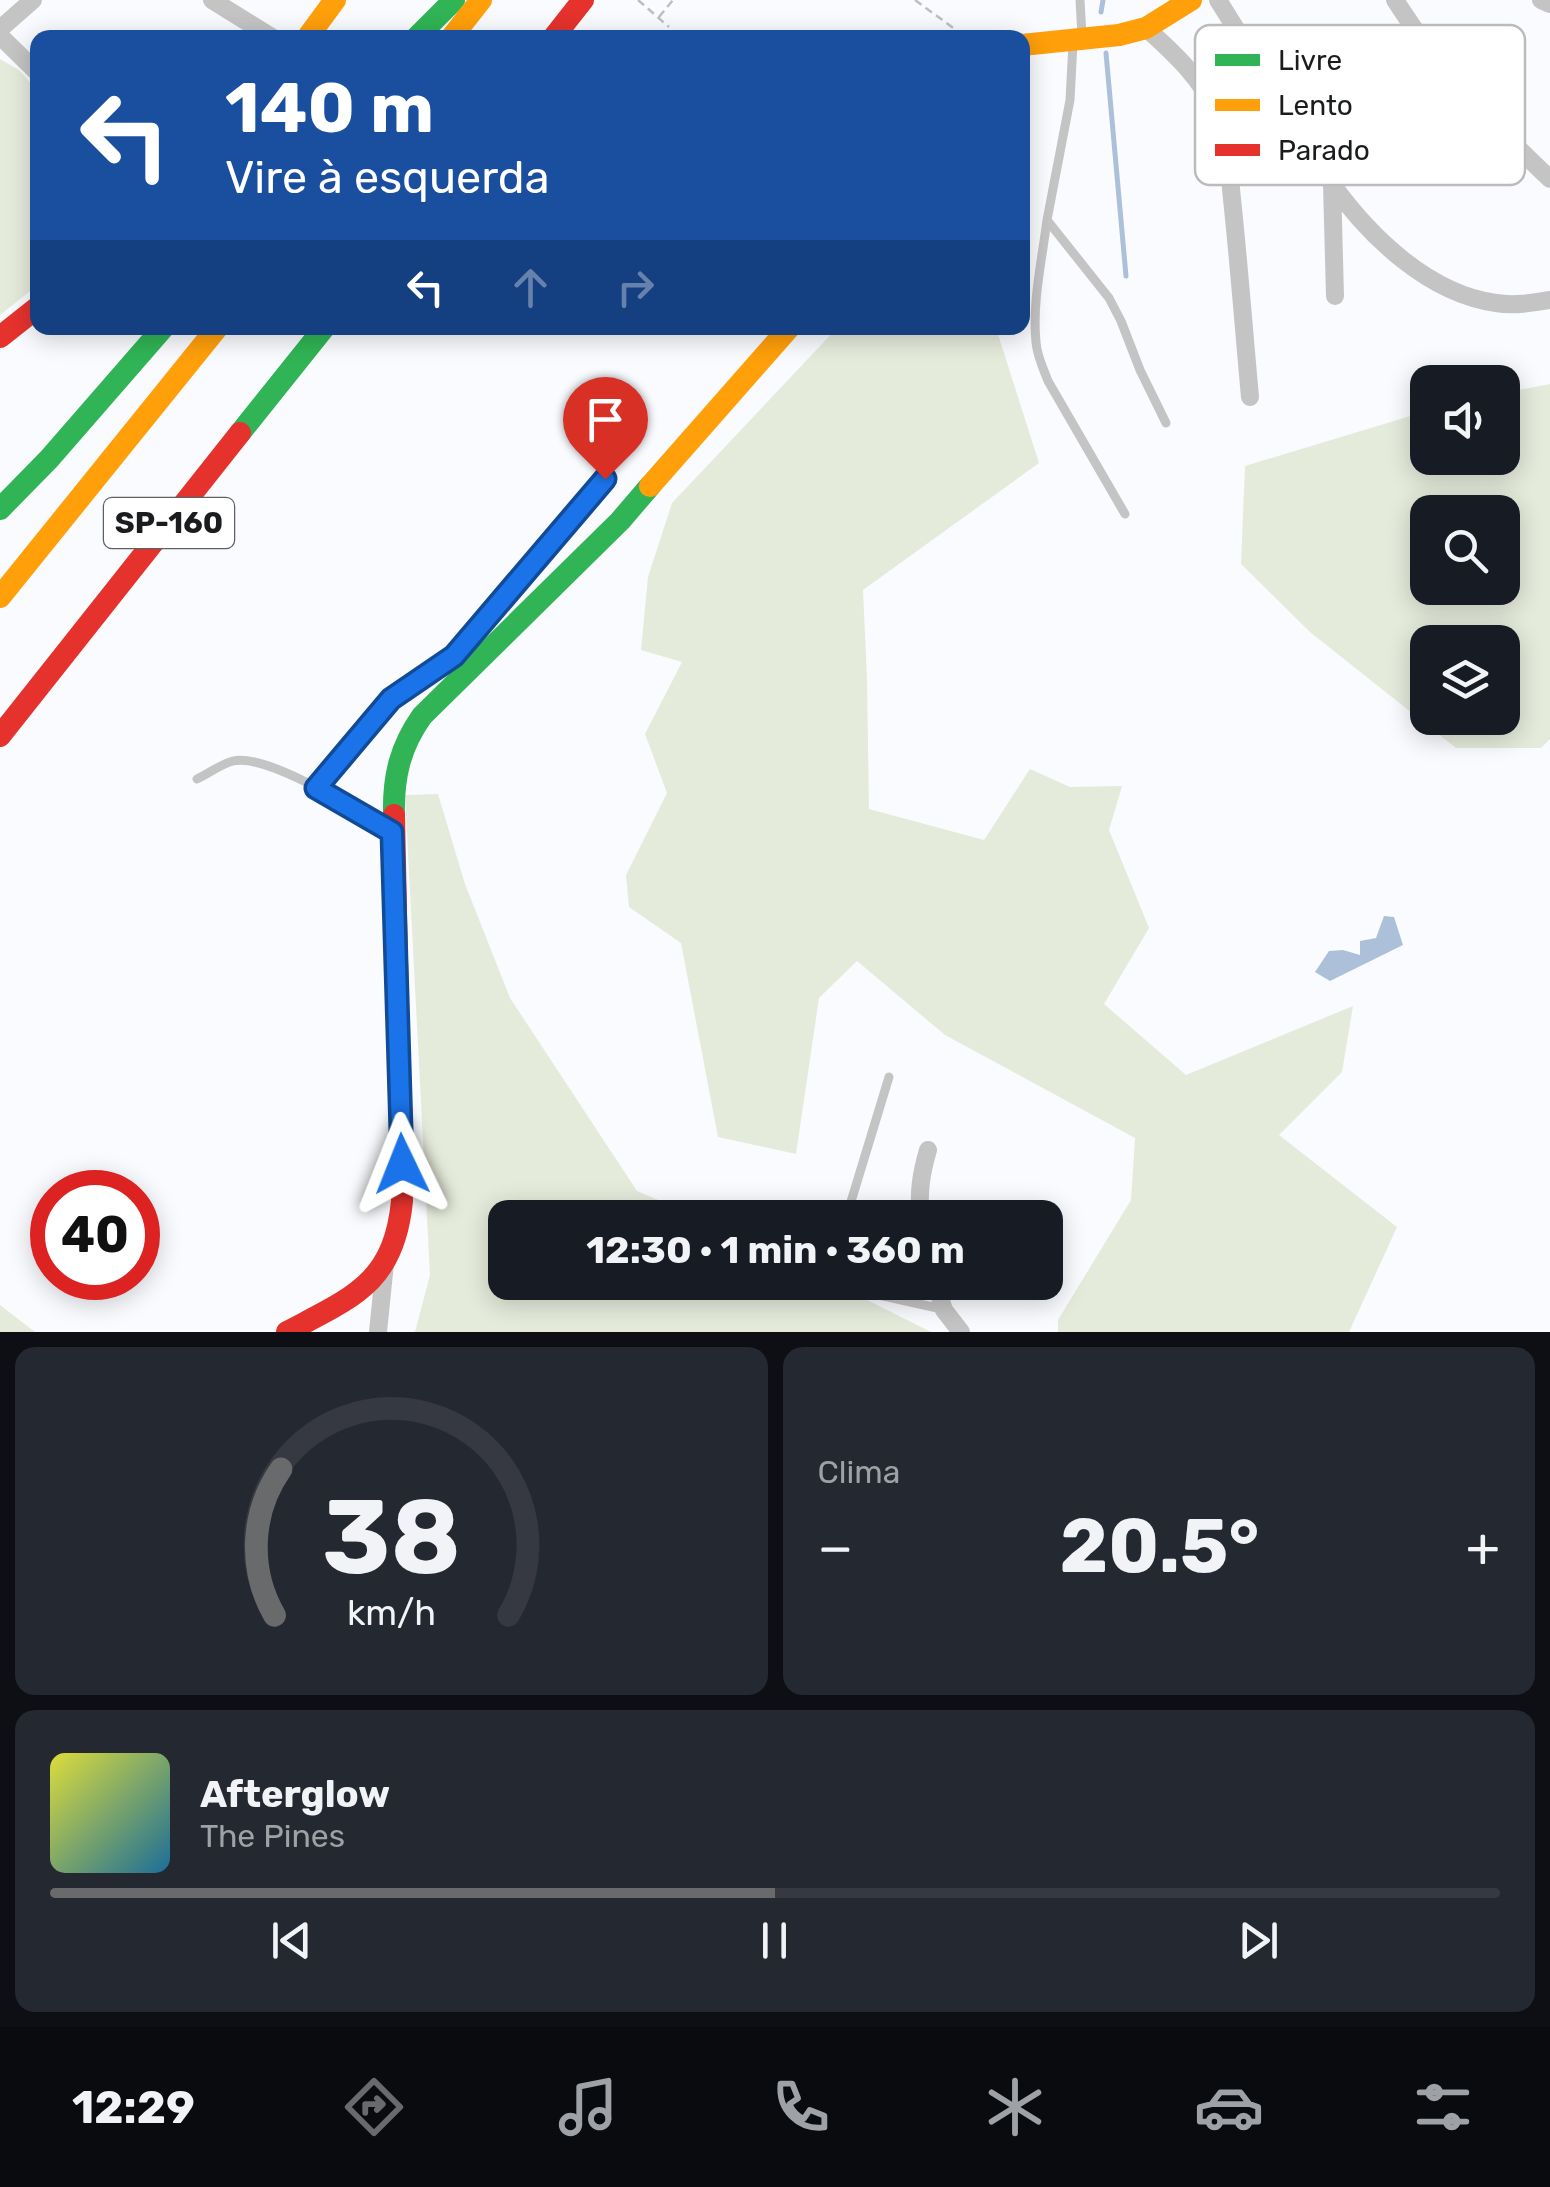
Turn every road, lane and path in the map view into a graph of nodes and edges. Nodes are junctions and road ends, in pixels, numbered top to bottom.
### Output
1 (34, 0) edge
2 (212, 0) edge
3 (335, 0) edge
4 (454, 0) edge
5 (481, 0) edge
6 (583, 0) edge
7 (638, 0) edge
8 (673, 0) edge
9 (915, 0) edge
10 (1080, 0) edge
11 (1191, 0) edge
12 (1218, 0) edge
13 (1396, 0) edge
14 (1542, 0) edge
15 (1550, 4) edge
16 (658, 18) junction
17 (1233, 25) edge
18 (1411, 25) edge
19 (669, 27) dead end
20 (1146, 28) junction
21 (260, 30) edge
22 (313, 30) edge
23 (424, 30) edge
24 (457, 30) edge
25 (560, 30) edge
26 (956, 30) edge
27 (0, 33) edge
28 (1078, 40) junction
29 (1030, 44) edge
30 (30, 65) edge
31 (1195, 77) edge
32 (1525, 155) edge
33 (1550, 179) edge
34 (1230, 185) edge
35 (1332, 185) edge
36 (1333, 185) edge
37 (1047, 220) junction
38 (1335, 296) dead end
39 (1550, 300) edge
40 (30, 313) edge
41 (157, 335) edge
42 (210, 335) edge
43 (318, 335) edge
44 (782, 335) edge
45 (0, 337) edge
46 (1250, 397) dead end
47 (1166, 424) dead end
48 (49, 459) junction
49 (605, 479) dead end
50 (0, 510) edge
51 (1125, 514) dead end
52 (0, 528) edge
53 (0, 597) edge
54 (7, 728) edge
55 (0, 744) edge
56 (198, 779) dead end
57 (316, 788) junction
58 (392, 832) junction
59 (889, 1077) dead end
60 (928, 1150) dead end
61 (851, 1200) edge
62 (918, 1200) edge
63 (385, 1262) junction
64 (900, 1300) edge
65 (941, 1300) edge
66 (944, 1310) junction
67 (287, 1332) edge
68 (378, 1332) edge
69 (961, 1332) edge

1 - 27 street
2 - 21 street
3 - 22 main road
4 - 23 main road
5 - 24 main road
6 - 25 main road
7 - 16 path
8 - 16 path
9 - 26 path
10 - 28 lane
11 - 20 main road
12 - 17 street
13 - 18 street
14 - 15 street
16 - 19 path
20 - 28 main road
20 - 31 street
27 - 30 street
28 - 29 main road
28 - 37 lane
32 - 33 street
34 - 46 street
35 - 38 street
36 - 39 street
37 - 47 lane
37 - 51 lane
40 - 45 main road
41 - 48 main road
42 - 53 main road, SP-160
43 - 54 main road, SP-160
44 - 58 main road
48 - 50 main road
48 - 52 main road
49 - 57 lane
54 - 55 main road
56 - 57 lane
57 - 58 lane
58 - 63 main road
59 - 61 lane
60 - 62 street
63 - 67 main road
63 - 68 street
64 - 66 lane
65 - 66 street
66 - 69 street

